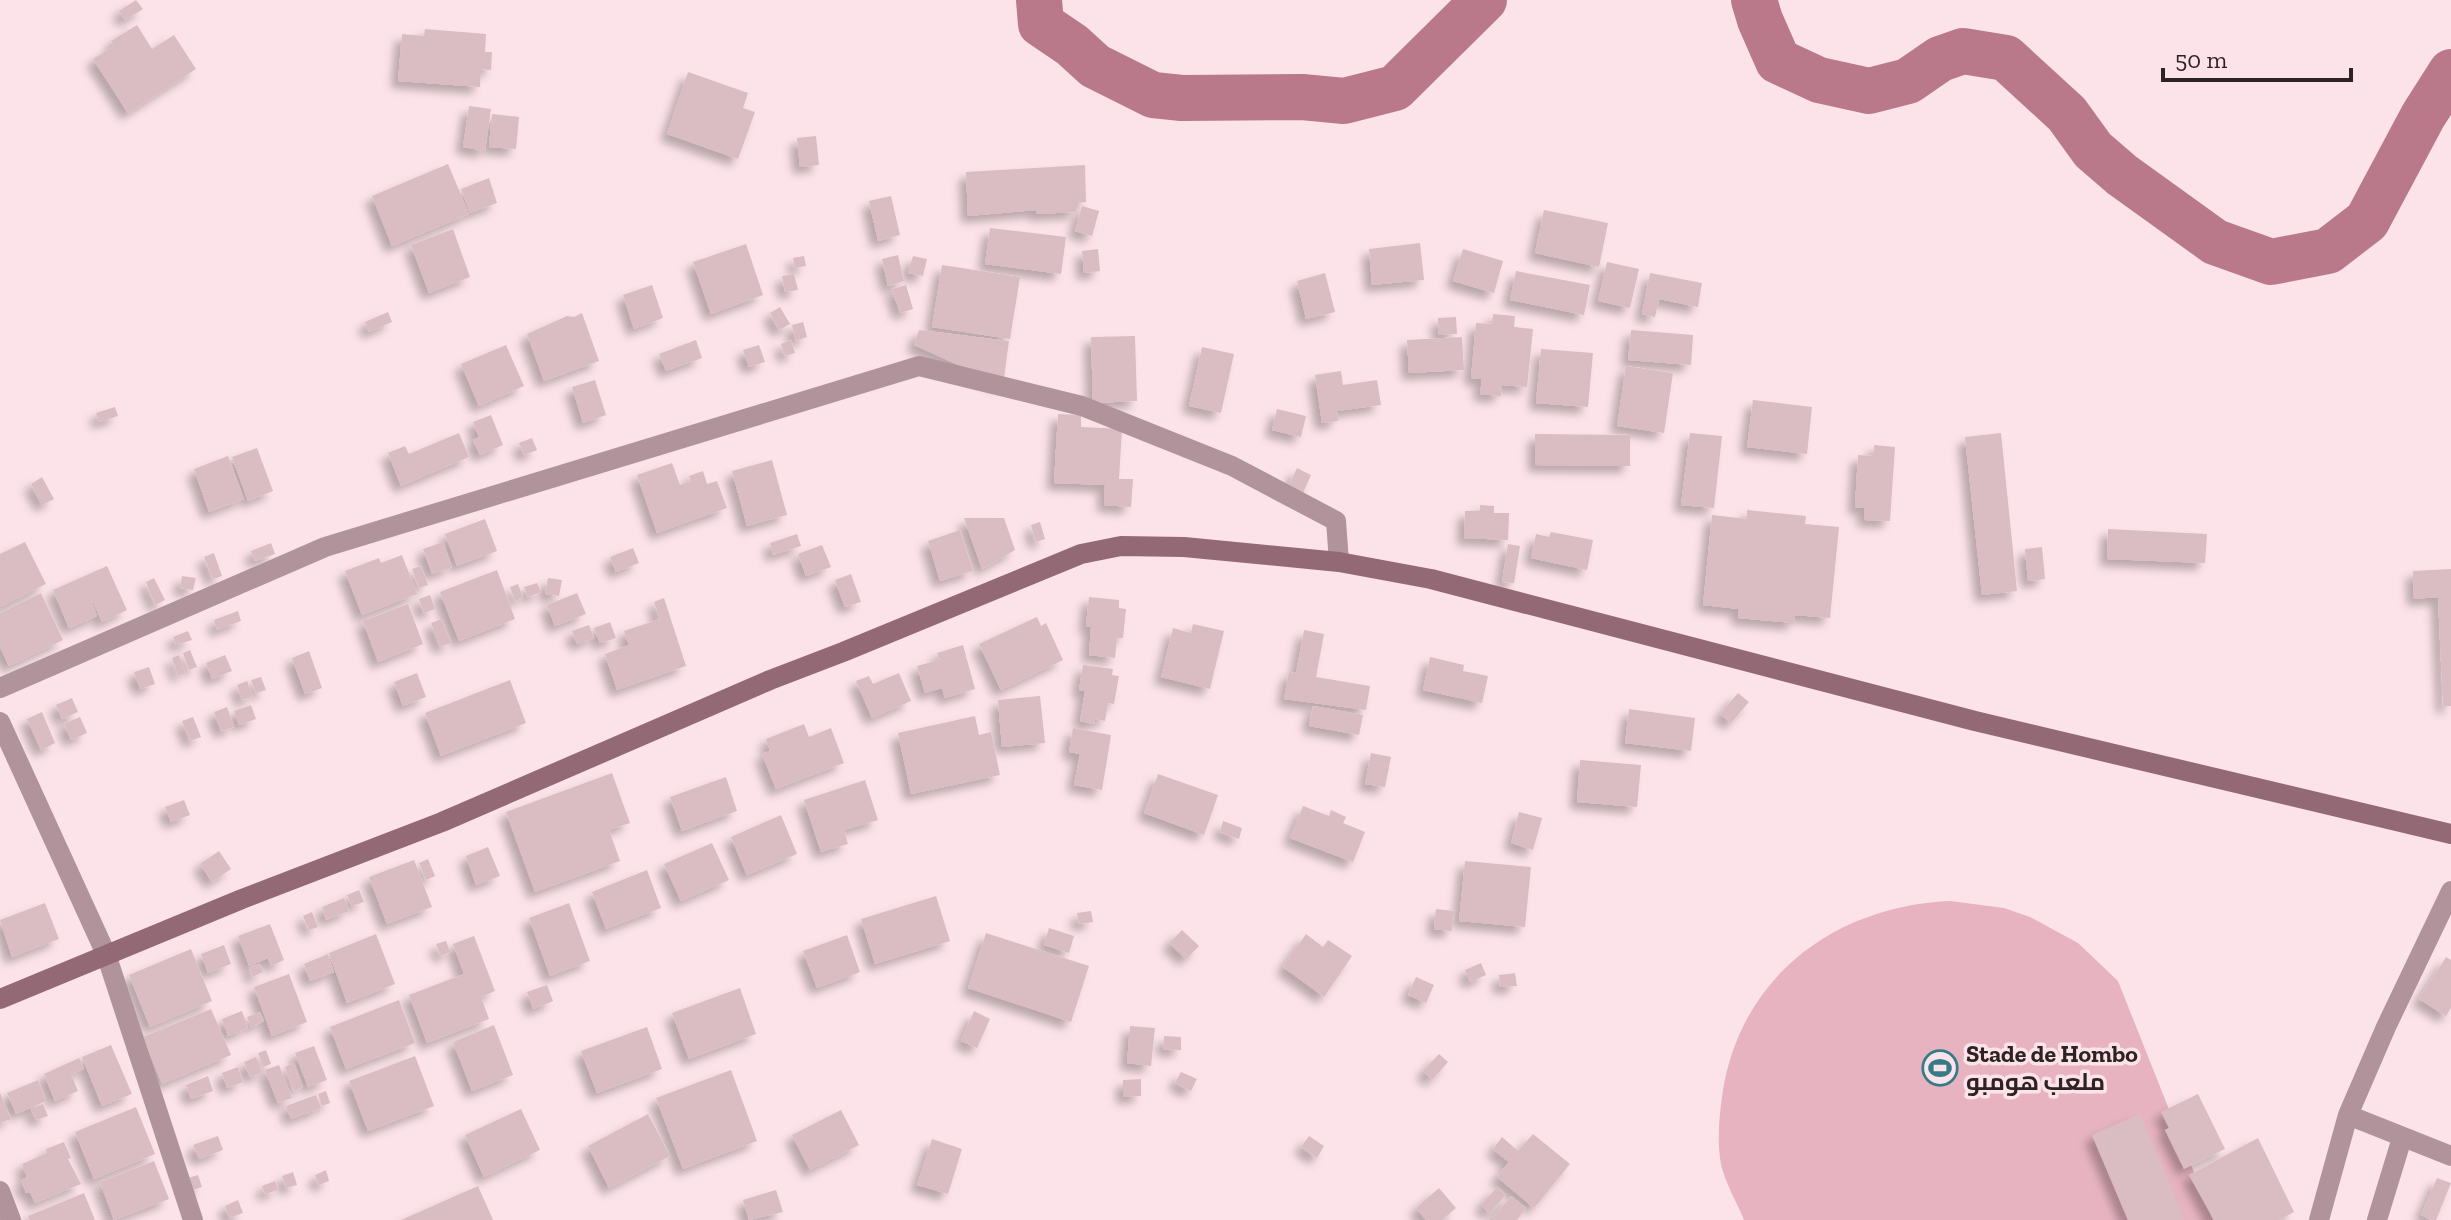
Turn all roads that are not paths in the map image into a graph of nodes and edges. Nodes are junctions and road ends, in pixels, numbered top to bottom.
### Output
1 (1339, 562) junction
2 (0, 688) edge
3 (0, 722) edge
4 (2451, 834) edge
5 (2451, 891) edge
6 (106, 954) junction
7 (0, 999) edge
8 (2348, 1115) junction
9 (2402, 1138) junction
10 (2451, 1156) edge
11 (0, 1191) edge
12 (11, 1220) edge
13 (193, 1220) edge
14 (2319, 1220) edge
15 (2377, 1220) edge

1 - 2 street
1 - 4 street
1 - 6 street
3 - 6 street
5 - 8 street
6 - 7 street
6 - 13 street
8 - 9 street
8 - 14 street
9 - 10 street
9 - 15 street
11 - 12 street

